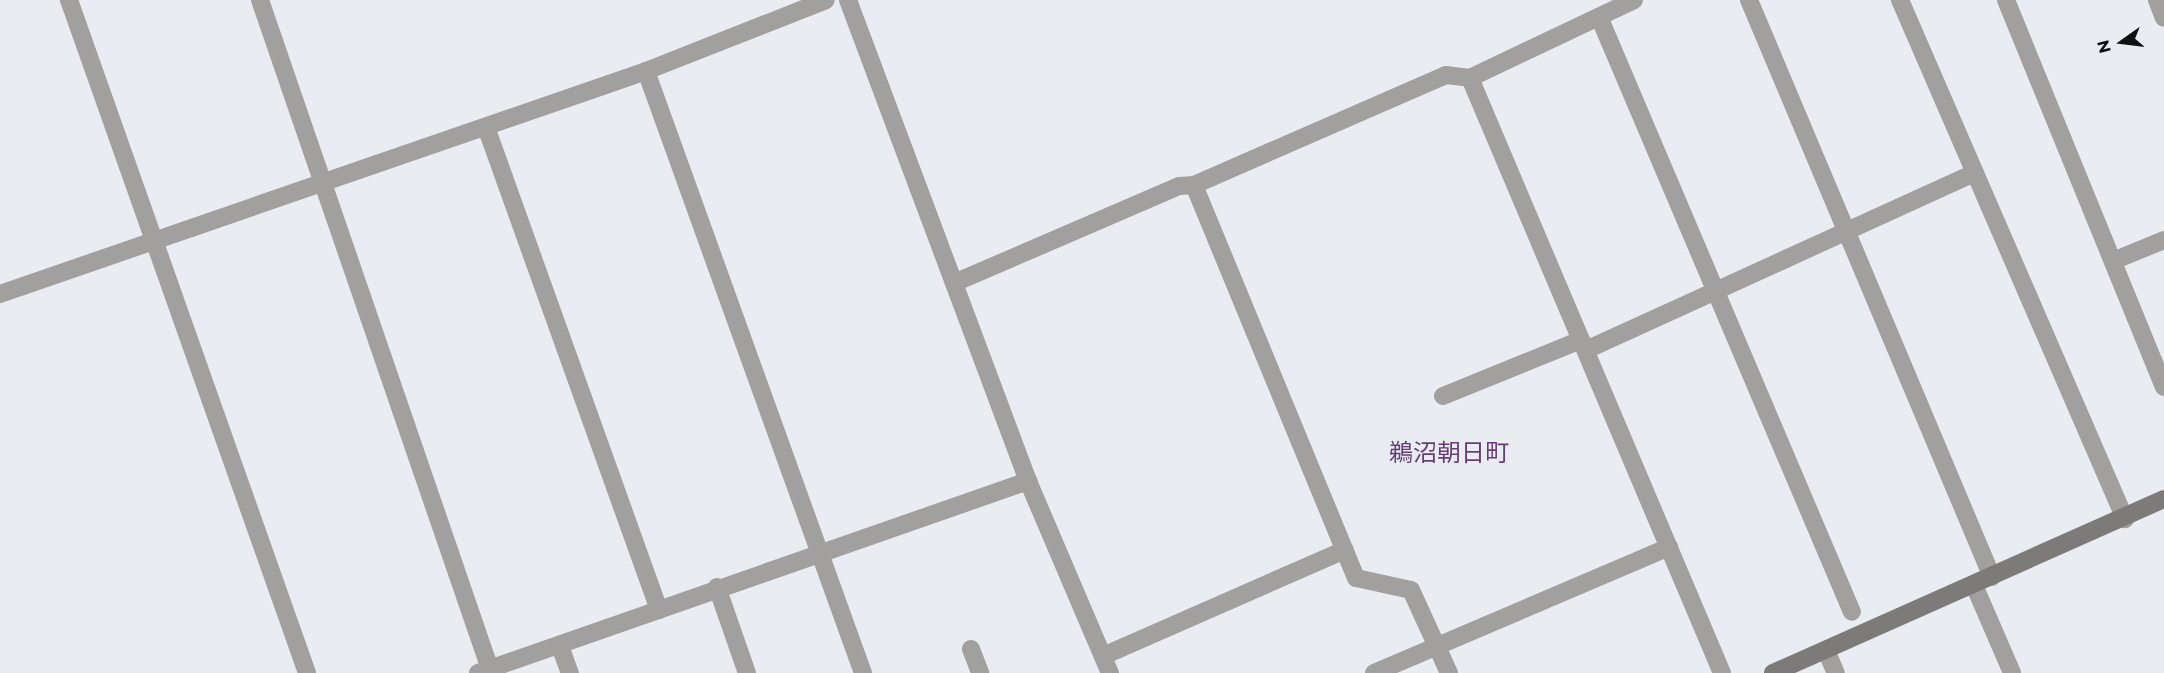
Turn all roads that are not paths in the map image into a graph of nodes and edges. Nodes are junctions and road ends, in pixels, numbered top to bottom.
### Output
1 (69, 0) edge
2 (260, 0) edge
3 (826, 0) edge
4 (848, 0) edge
5 (1634, 0) edge
6 (1749, 0) edge
7 (1900, 0) edge
8 (2006, 0) edge
9 (2157, 0) edge
10 (2164, 18) edge
11 (1600, 19) junction
12 (646, 70) junction
13 (1470, 78) junction
14 (486, 127) junction
15 (1975, 173) junction
16 (322, 182) junction
17 (1194, 186) junction
18 (1847, 232) junction
19 (154, 239) junction
20 (2164, 240) edge
21 (2113, 261) junction
22 (954, 283) junction
23 (1716, 293) junction
24 (0, 294) edge
25 (1584, 345) junction
26 (2164, 387) edge
27 (1443, 396) dead end
28 (1028, 481) junction
29 (2164, 499) edge
30 (2125, 519) junction
31 (1669, 547) junction
32 (1345, 550) junction
33 (818, 552) junction
34 (1992, 577) junction
35 (1974, 585) junction
36 (717, 587) junction
37 (658, 610) junction
38 (1852, 612) dead end
39 (560, 646) junction
40 (1437, 646) junction
41 (971, 649) dead end
42 (1826, 650) junction
43 (1107, 665) edge
44 (484, 671) edge
45 (307, 673) edge
46 (570, 673) edge
47 (747, 673) edge
48 (863, 673) edge
49 (980, 673) edge
50 (1374, 673) edge
51 (1449, 673) edge
52 (1722, 673) edge
53 (1773, 673) edge
54 (1836, 673) edge
55 (2012, 673) edge

1 - 19 street
2 - 16 street
3 - 12 street
4 - 22 street
5 - 11 street
6 - 18 street
7 - 15 street
8 - 21 street
9 - 10 street
11 - 13 street
11 - 23 street
12 - 14 street
12 - 33 street
13 - 17 street
13 - 25 street
14 - 16 street
14 - 37 street
15 - 18 street
15 - 30 street
16 - 19 street
16 - 44 street
17 - 22 street
17 - 32 street
18 - 23 street
18 - 34 street
19 - 24 street
19 - 45 street
20 - 21 street
21 - 26 street
22 - 28 street
23 - 25 street
23 - 38 street
25 - 27 street
25 - 31 street
28 - 33 street
28 - 43 street
29 - 30 street
30 - 34 street
31 - 40 street
31 - 52 street
32 - 40 street
32 - 43 street
33 - 36 street
33 - 48 street
34 - 35 street
35 - 42 street
35 - 55 street
36 - 37 street
36 - 47 street
37 - 39 street
39 - 44 street
39 - 46 street
40 - 50 street
40 - 51 street
41 - 49 street
42 - 53 street
42 - 54 street

